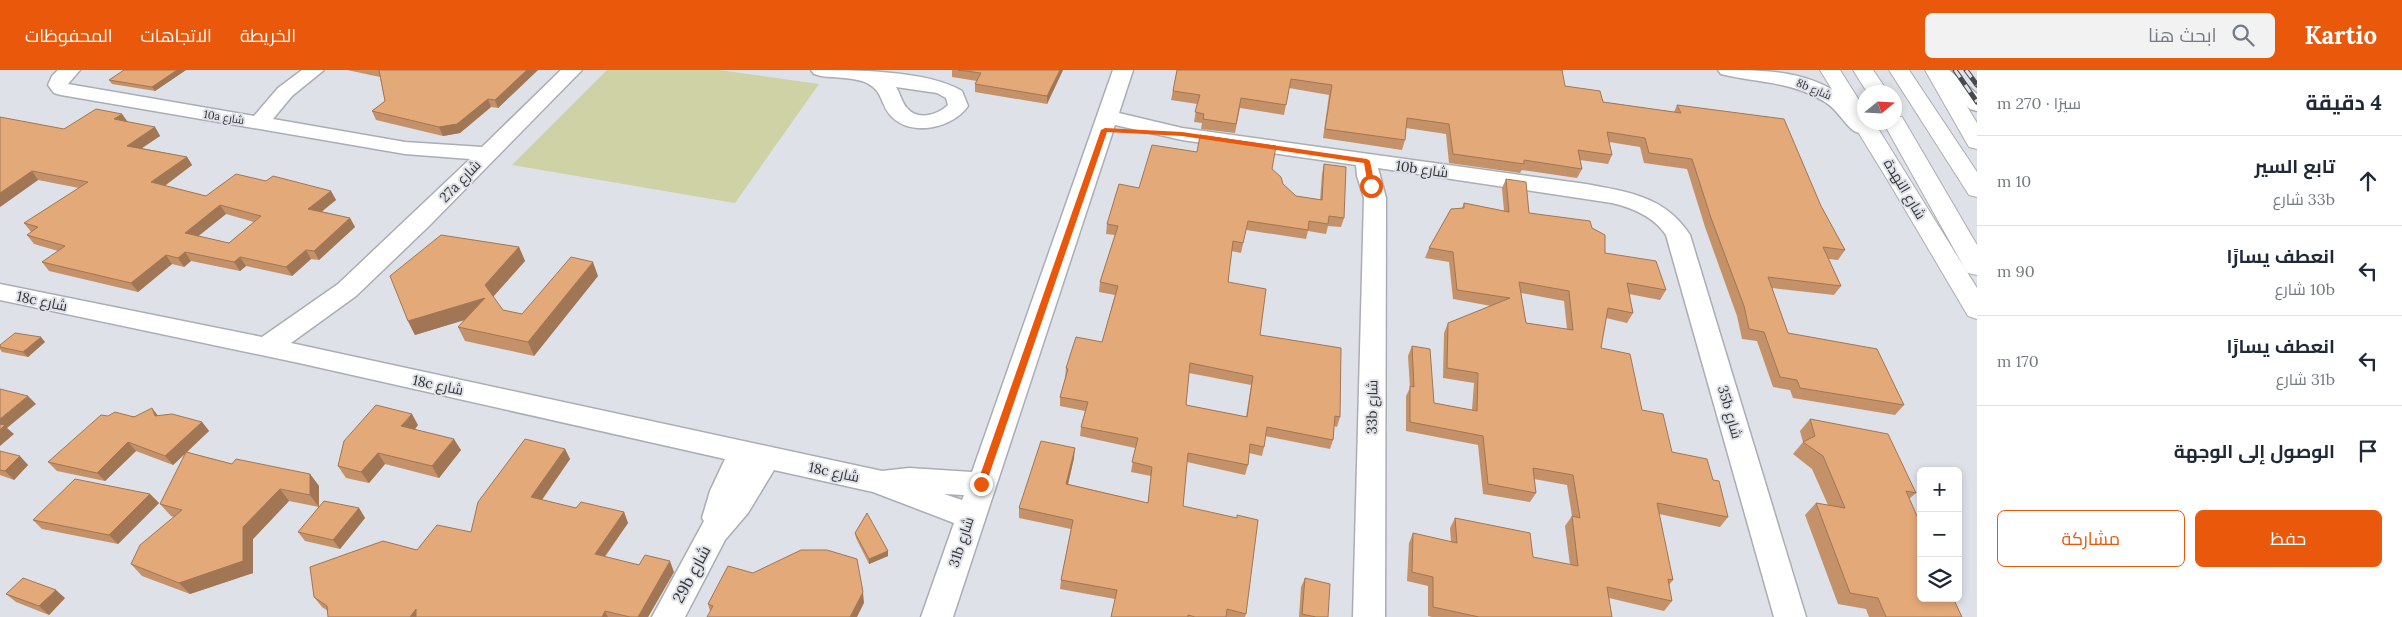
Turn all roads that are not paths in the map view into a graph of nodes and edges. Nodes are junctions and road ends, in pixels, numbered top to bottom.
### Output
1 (314, 70) edge
2 (572, 70) edge
3 (821, 70) edge
4 (1123, 70) edge
5 (1789, 70) edge
6 (1830, 70) edge
7 (1863, 70) edge
8 (1899, 70) edge
9 (1936, 70) edge
10 (1736, 71) edge
11 (67, 72) edge
12 (872, 78) dead end
13 (1873, 85) edge
14 (284, 92) junction
15 (1977, 105) edge
16 (233, 119) junction
17 (259, 123) junction
18 (1107, 124) junction
19 (1899, 130) edge
20 (1977, 142) edge
21 (405, 148) junction
22 (486, 154) junction
23 (1367, 161) junction
24 (1396, 165) junction
25 (470, 170) junction
26 (1902, 184) junction
27 (1977, 190) edge
28 (1375, 198) junction
29 (1660, 214) joint
30 (1977, 267) edge
31 (347, 290) junction
32 (0, 292) edge
33 (1977, 310) edge
34 (267, 347) junction
35 (299, 354) junction
36 (755, 455) junction
37 (876, 481) junction
38 (981, 484) junction
39 (970, 516) junction
40 (668, 617) edge
41 (937, 617) edge
42 (1368, 617) edge
43 (1790, 617) edge

1 - 14 street
2 - 22 street, 27a شارع
3 - 12 street
4 - 18 street, 31b شارع
5 - 10 street, 8b شارع
6 - 26 main road, شارع النهدة
7 - 13 main road
8 - 27 main road
9 - 15 street
9 - 20 main road
10 - 26 street, 8b شارع
11 - 16 street, 10a شارع
14 - 16 street
14 - 17 street
16 - 17 street, 10a شارع
17 - 21 street, 10a شارع
18 - 23 street, 10b شارع
18 - 38 street, 31b شارع
19 - 30 main road, شارع النهدة
21 - 22 street, 10a شارع
21 - 25 street, 10a شارع
22 - 25 street, 27a شارع
23 - 24 street, 10b شارع
23 - 28 street, 33b شارع
24 - 28 street
24 - 29 street, 10b شارع
25 - 31 street, 27a شارع
26 - 33 main road, شارع النهدة
28 - 42 street, 33b شارع
29 - 43 street, 35b شارع
31 - 34 street, 27a شارع
31 - 35 street, 27a شارع
32 - 34 street, 18c شارع
34 - 35 street, 18c شارع
35 - 36 street, 18c شارع
36 - 37 street, 18c شارع
36 - 40 street, 29b شارع
37 - 38 street, 18c شارع
37 - 39 street, 18c شارع
38 - 39 street, 31b شارع
39 - 41 street, 31b شارع

